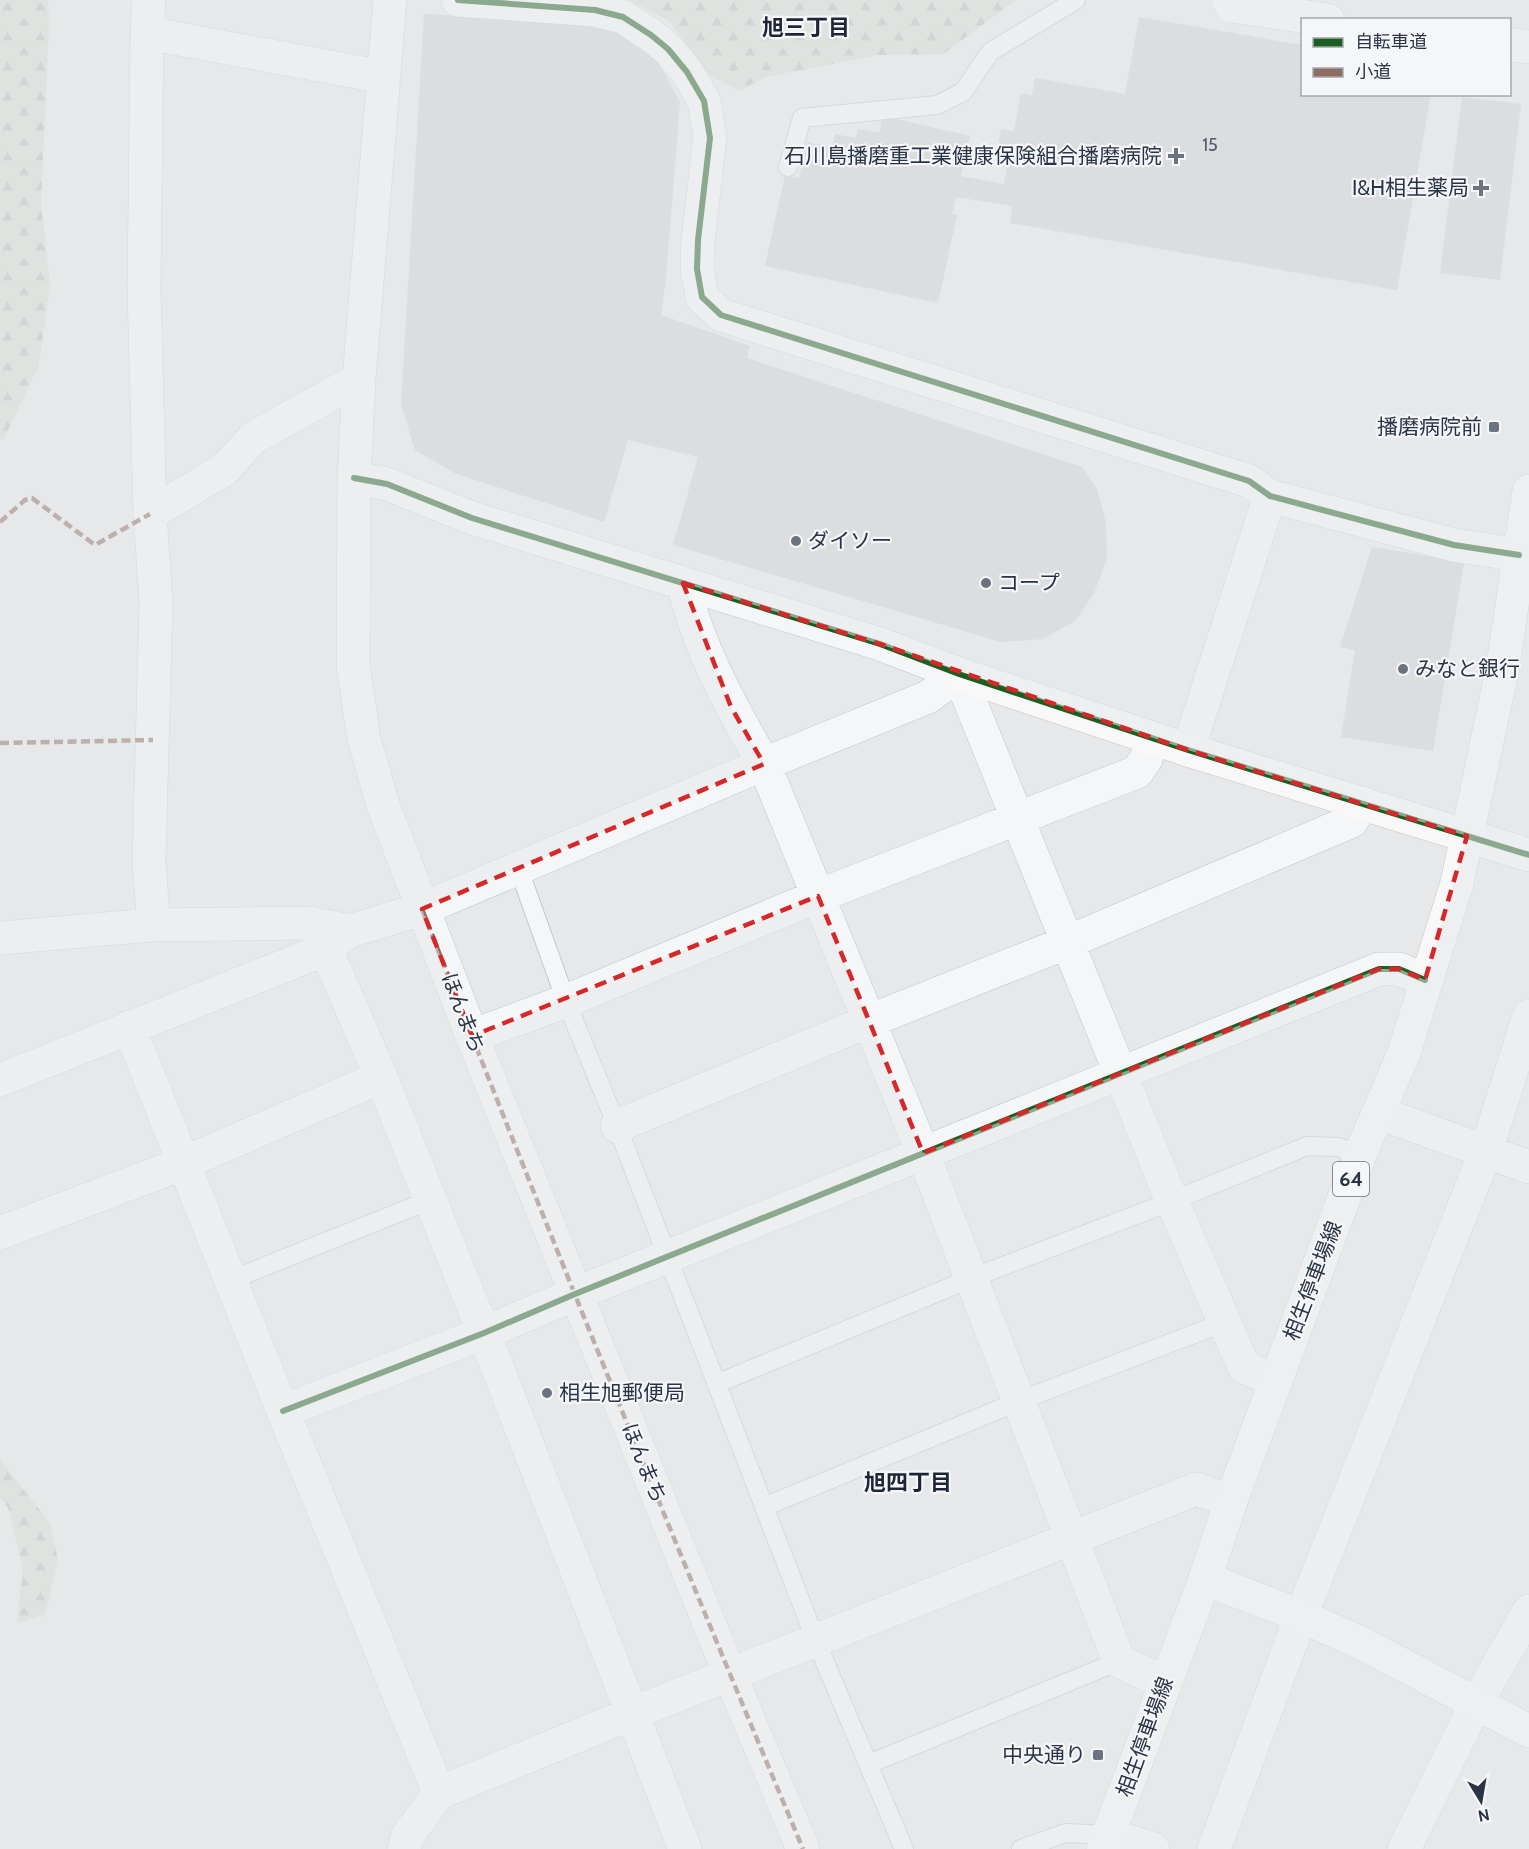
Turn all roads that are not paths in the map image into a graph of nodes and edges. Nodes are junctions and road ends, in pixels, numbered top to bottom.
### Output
1 (149, 0) edge
2 (390, 0) edge
3 (458, 0) edge
4 (1076, 0) edge
5 (1228, 0) edge
6 (1314, 18) edge
7 (147, 33) junction
8 (1511, 45) edge
9 (1529, 47) edge
10 (384, 77) junction
11 (788, 167) dead end
12 (359, 379) junction
13 (354, 478) junction
14 (1529, 491) edge
15 (1269, 496) junction
16 (150, 514) junction
17 (1519, 555) junction
18 (683, 583) junction
19 (1520, 613) edge
20 (959, 674) junction
21 (1152, 738) junction
22 (1188, 750) junction
23 (764, 764) junction
24 (1362, 803) junction
25 (1019, 819) junction
26 (1467, 836) junction
27 (1529, 855) edge
28 (518, 867) junction
29 (818, 896) junction
30 (422, 909) junction
31 (152, 925) junction
32 (0, 938) edge
33 (338, 940) junction
34 (1068, 942) junction
35 (1425, 980) junction
36 (566, 1001) junction
37 (1529, 1016) edge
38 (869, 1021) junction
39 (129, 1027) junction
40 (472, 1036) junction
41 (1122, 1074) junction
42 (381, 1077) junction
43 (0, 1080) edge
44 (1379, 1113) junction
45 (617, 1126) junction
46 (1486, 1151) junction
47 (923, 1153) junction
48 (1360, 1155) junction
49 (184, 1163) junction
50 (1529, 1167) edge
51 (430, 1200) junction
52 (1172, 1201) junction
53 (0, 1233) edge
54 (667, 1258) junction
55 (972, 1278) junction
56 (231, 1280) junction
57 (575, 1294) junction
58 (1225, 1322) junction
59 (484, 1333) junction
60 (1276, 1381) junction
61 (716, 1384) junction
62 (1019, 1401) junction
63 (283, 1411) junction
64 (1231, 1501) junction
65 (764, 1507) junction
66 (1073, 1538) junction
67 (1205, 1579) junction
68 (1529, 1611) edge
69 (1301, 1616) junction
70 (816, 1641) junction
71 (1119, 1661) junction
72 (730, 1675) junction
73 (1165, 1683) junction
74 (1476, 1704) junction
75 (633, 1713) junction
76 (1529, 1731) edge
77 (869, 1764) junction
78 (439, 1793) junction
79 (1106, 1842) edge
80 (404, 1849) edge
81 (685, 1849) edge
82 (803, 1849) edge
83 (904, 1849) edge
84 (1021, 1849) edge
85 (1153, 1849) edge
86 (1214, 1849) edge
87 (1404, 1849) edge

1 - 7 street
2 - 10 street, ほんまち
3 - 15 street
4 - 11 lane
5 - 6 street
7 - 10 street
7 - 16 street
8 - 9 street
10 - 12 street, ほんまち
12 - 13 street, ほんまち
12 - 16 street
13 - 18 street
13 - 30 street, ほんまち
14 - 17 main road, 相生停車場線 / 64
15 - 17 street
15 - 22 street
16 - 31 street
17 - 19 main road, 相生停車場線 / 64
18 - 20 street
18 - 23 street
19 - 26 main road, 相生停車場線 / 64
20 - 21 main road
20 - 23 street
20 - 25 street
21 - 22 main road
21 - 25 street
22 - 24 main road
23 - 28 street
23 - 29 street
24 - 26 main road
24 - 34 street
25 - 29 street
25 - 34 street
26 - 27 street
26 - 35 main road, 相生停車場線 / 64
28 - 30 street
28 - 36 lane
29 - 36 street
29 - 38 street
30 - 33 street
30 - 40 street, ほんまち
31 - 32 street
31 - 33 street
33 - 39 street
33 - 42 street
34 - 38 street
34 - 41 street
35 - 41 street
35 - 44 main road, 相生停車場線 / 64
36 - 40 street
36 - 45 lane
37 - 46 street
38 - 45 street
38 - 47 street
39 - 43 street
39 - 49 street
40 - 57 street, ほんまち
41 - 47 street
41 - 52 street
42 - 49 street
42 - 51 street
44 - 46 street
44 - 48 main road, 相生停車場線 / 64
45 - 54 lane
46 - 50 street
46 - 69 street
47 - 54 street
47 - 55 street
48 - 52 lane
48 - 60 main road, 相生停車場線 / 64
49 - 53 street
49 - 56 street
51 - 56 lane
51 - 59 street
52 - 55 lane
52 - 58 street
54 - 57 street
54 - 61 lane
55 - 61 lane
55 - 62 street
56 - 63 street
57 - 59 street
57 - 72 street, ほんまち
58 - 60 street
58 - 62 lane
59 - 63 street
59 - 75 street
60 - 64 main road, 相生停車場線 / 64
61 - 65 lane
62 - 65 lane
62 - 66 street
63 - 78 street
64 - 66 street
64 - 67 main road, 相生停車場線 / 64
65 - 70 lane
66 - 70 street
66 - 71 street
67 - 69 main road
67 - 73 main road, 相生停車場線 / 64
68 - 74 street
69 - 74 main road
69 - 86 street
70 - 72 street
70 - 77 lane
71 - 73 street
71 - 77 lane
72 - 75 street
72 - 82 street, ほんまち
73 - 79 main road, 相生停車場線 / 64
74 - 76 main road
74 - 87 street
75 - 78 street
75 - 81 street
77 - 83 lane
78 - 80 street
79 - 84 lane
79 - 85 street

